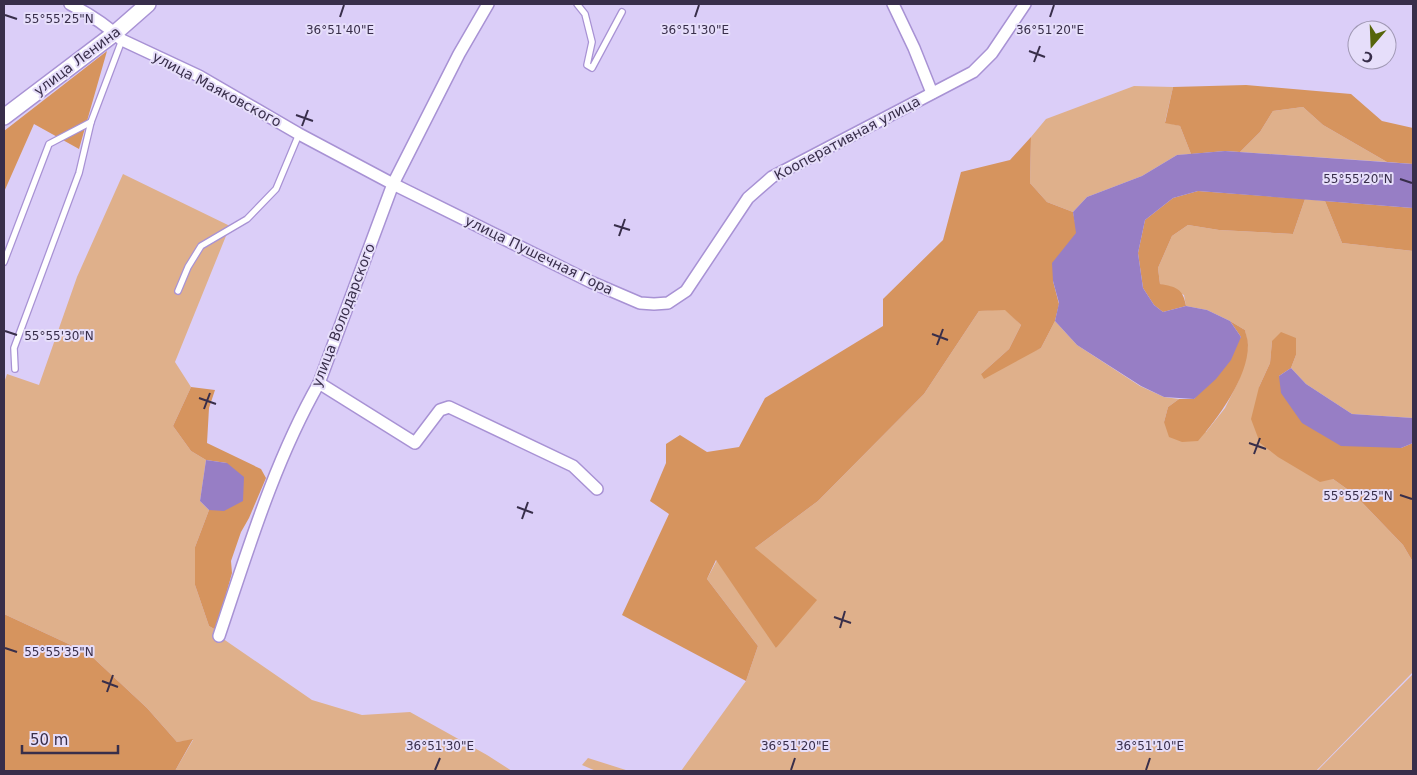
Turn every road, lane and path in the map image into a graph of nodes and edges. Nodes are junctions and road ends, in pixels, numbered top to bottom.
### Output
1 (70, 4) edge
2 (148, 4) edge
3 (488, 4) edge
4 (577, 4) edge
5 (894, 4) edge
6 (1025, 4) edge
7 (622, 12) dead end
8 (118, 36) junction
9 (932, 93) junction
10 (4, 117) edge
11 (91, 122) junction
12 (299, 134) junction
13 (393, 184) junction
14 (4, 262) edge
15 (178, 291) dead end
16 (686, 291) joint
17 (15, 369) dead end
18 (319, 384) junction
19 (597, 489) dead end
20 (220, 636) dead end

1 - 8 street, улица Маяковского
2 - 8 street, улица Ленина
3 - 13 street, улица Володарского
4 - 7 lane
5 - 9 street
6 - 9 street, Кооперативная улица
8 - 10 street, улица Ленина
8 - 11 lane
8 - 12 street, улица Маяковского
9 - 16 street, Кооперативная улица
11 - 14 lane
11 - 17 lane
12 - 13 street, улица Маяковского
12 - 15 lane
13 - 16 street, улица Пушечная Гора
13 - 18 street, улица Володарского
18 - 19 street
18 - 20 street, улица Володарского

